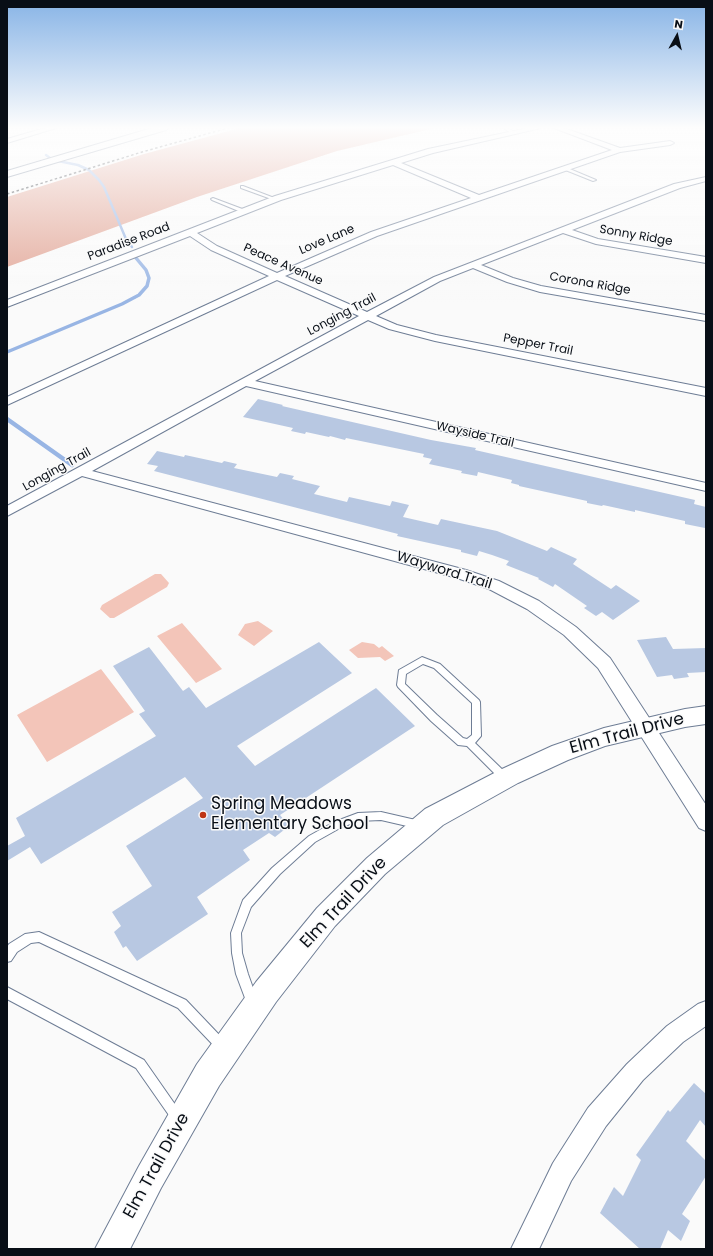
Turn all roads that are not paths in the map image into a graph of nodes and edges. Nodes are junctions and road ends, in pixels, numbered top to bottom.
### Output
1 (242, 187) dead end
2 (314, 187) edge
3 (451, 187) edge
4 (511, 187) edge
5 (675, 187) edge
6 (478, 198) junction
7 (214, 199) dead end
8 (275, 199) junction
9 (242, 211) junction
10 (563, 230) junction
11 (190, 232) junction
12 (706, 260) edge
13 (473, 264) junction
14 (278, 276) junction
15 (7, 304) edge
16 (368, 316) junction
17 (706, 318) edge
18 (244, 382) junction
19 (706, 392) edge
20 (7, 401) edge
21 (81, 472) junction
22 (706, 487) edge
23 (7, 512) edge
24 (706, 715) edge
25 (645, 727) junction
26 (468, 743) junction
27 (506, 779) junction
28 (706, 822) edge
29 (423, 826) junction
30 (7, 957) edge
31 (7, 993) edge
32 (254, 1009) junction
33 (706, 1012) edge
34 (225, 1050) junction
35 (181, 1122) junction
36 (112, 1249) edge
37 (525, 1249) edge

1 - 8 lane
2 - 8 street, Paradise Road
3 - 6 street
4 - 6 street, Love Lane
5 - 10 street, Longing Trail
6 - 14 street, Love Lane
7 - 9 lane
8 - 9 street, Paradise Road
9 - 11 street, Paradise Road
10 - 12 street, Sonny Ridge
10 - 13 street, Longing Trail
11 - 14 street, Peace Avenue
11 - 15 street, Paradise Road
13 - 16 street, Longing Trail
13 - 17 street, Corona Ridge
14 - 16 street, Peace Avenue
14 - 20 street, Love Lane
16 - 18 street, Longing Trail
16 - 19 street, Pepper Trail
18 - 21 street, Longing Trail
18 - 22 street, Wayside Trail
21 - 23 street, Longing Trail
21 - 25 street, Wayword Trail
24 - 25 street, Elm Trail Drive
25 - 27 street, Elm Trail Drive
25 - 28 street, Wayword Trail
26 - 26 lane
26 - 27 lane
27 - 29 street, Elm Trail Drive
29 - 32 street, Elm Trail Drive
29 - 32 lane
30 - 34 lane
31 - 35 lane
32 - 34 street, Elm Trail Drive
33 - 37 street
34 - 35 street, Elm Trail Drive
35 - 36 street, Elm Trail Drive

